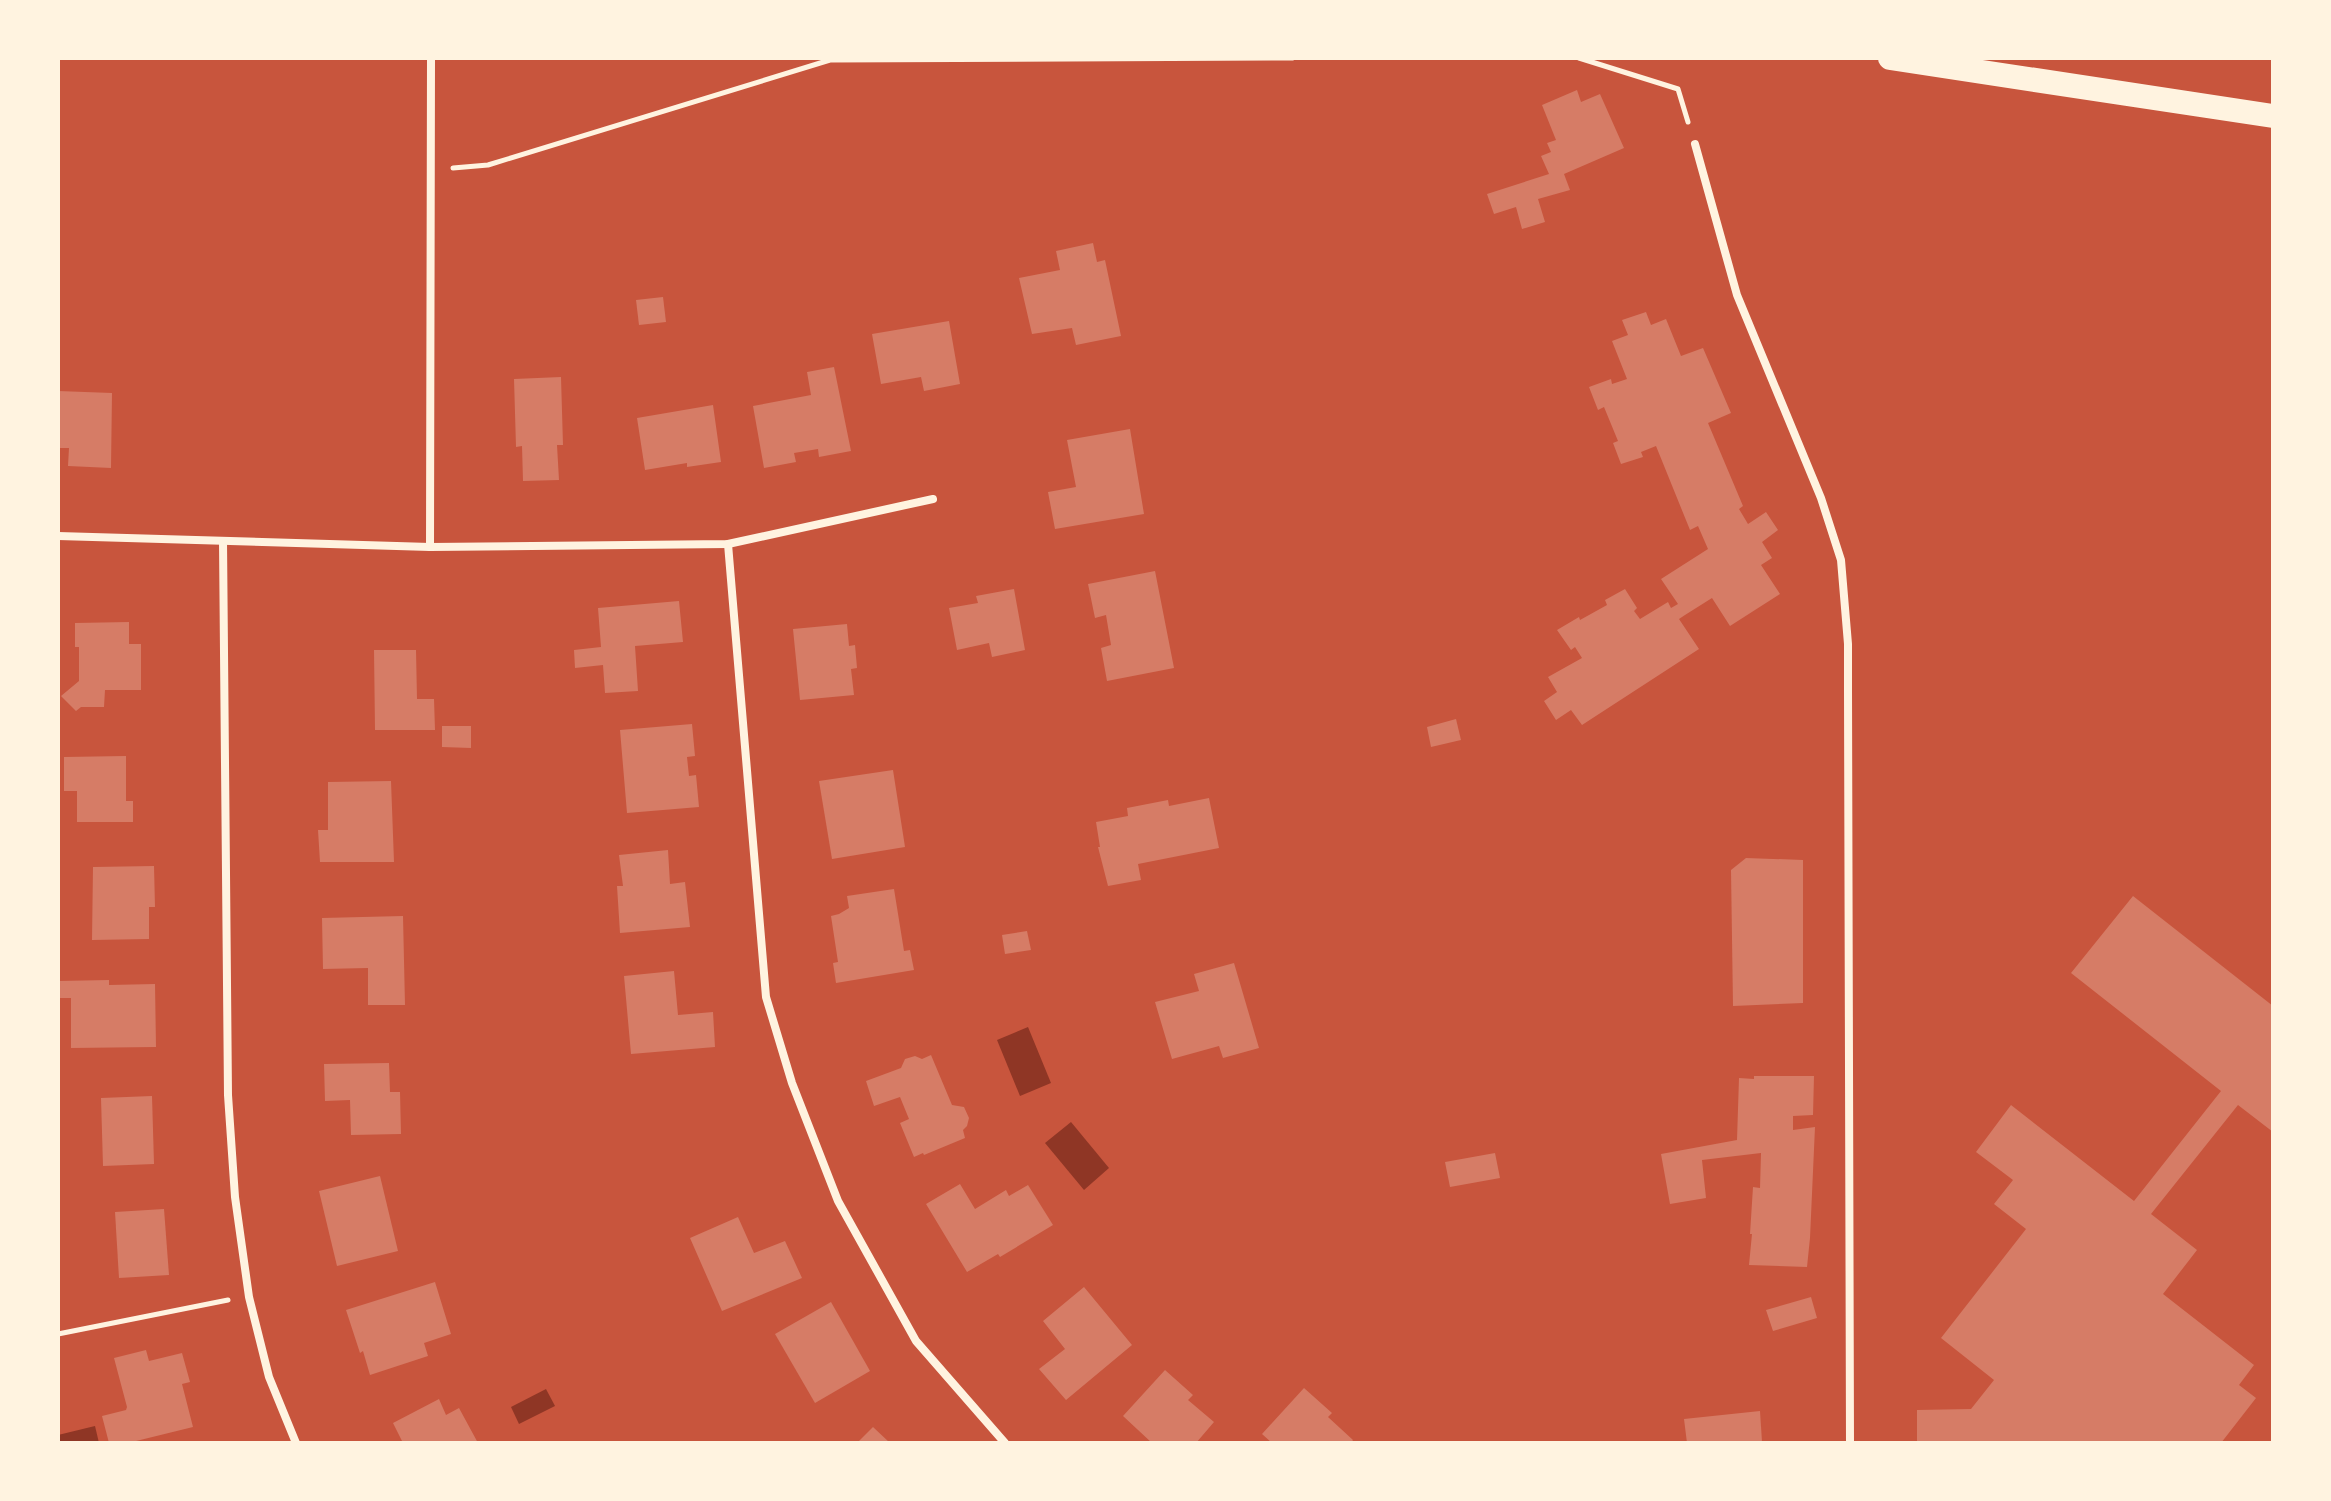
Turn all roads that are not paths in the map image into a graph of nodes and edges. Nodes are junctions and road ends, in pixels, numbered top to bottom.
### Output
1 (431, 58) edge
2 (1890, 58) edge
3 (2273, 116) edge
4 (1695, 144) road end
5 (933, 499) dead end
6 (58, 536) edge
7 (223, 541) junction
8 (728, 544) junction
9 (430, 547) junction
10 (296, 1443) edge
11 (1005, 1443) edge
12 (1850, 1443) edge

1 - 9 street
2 - 3 highway
4 - 12 street
5 - 8 street
6 - 7 street
7 - 9 street
7 - 10 street
8 - 9 street
8 - 11 street

